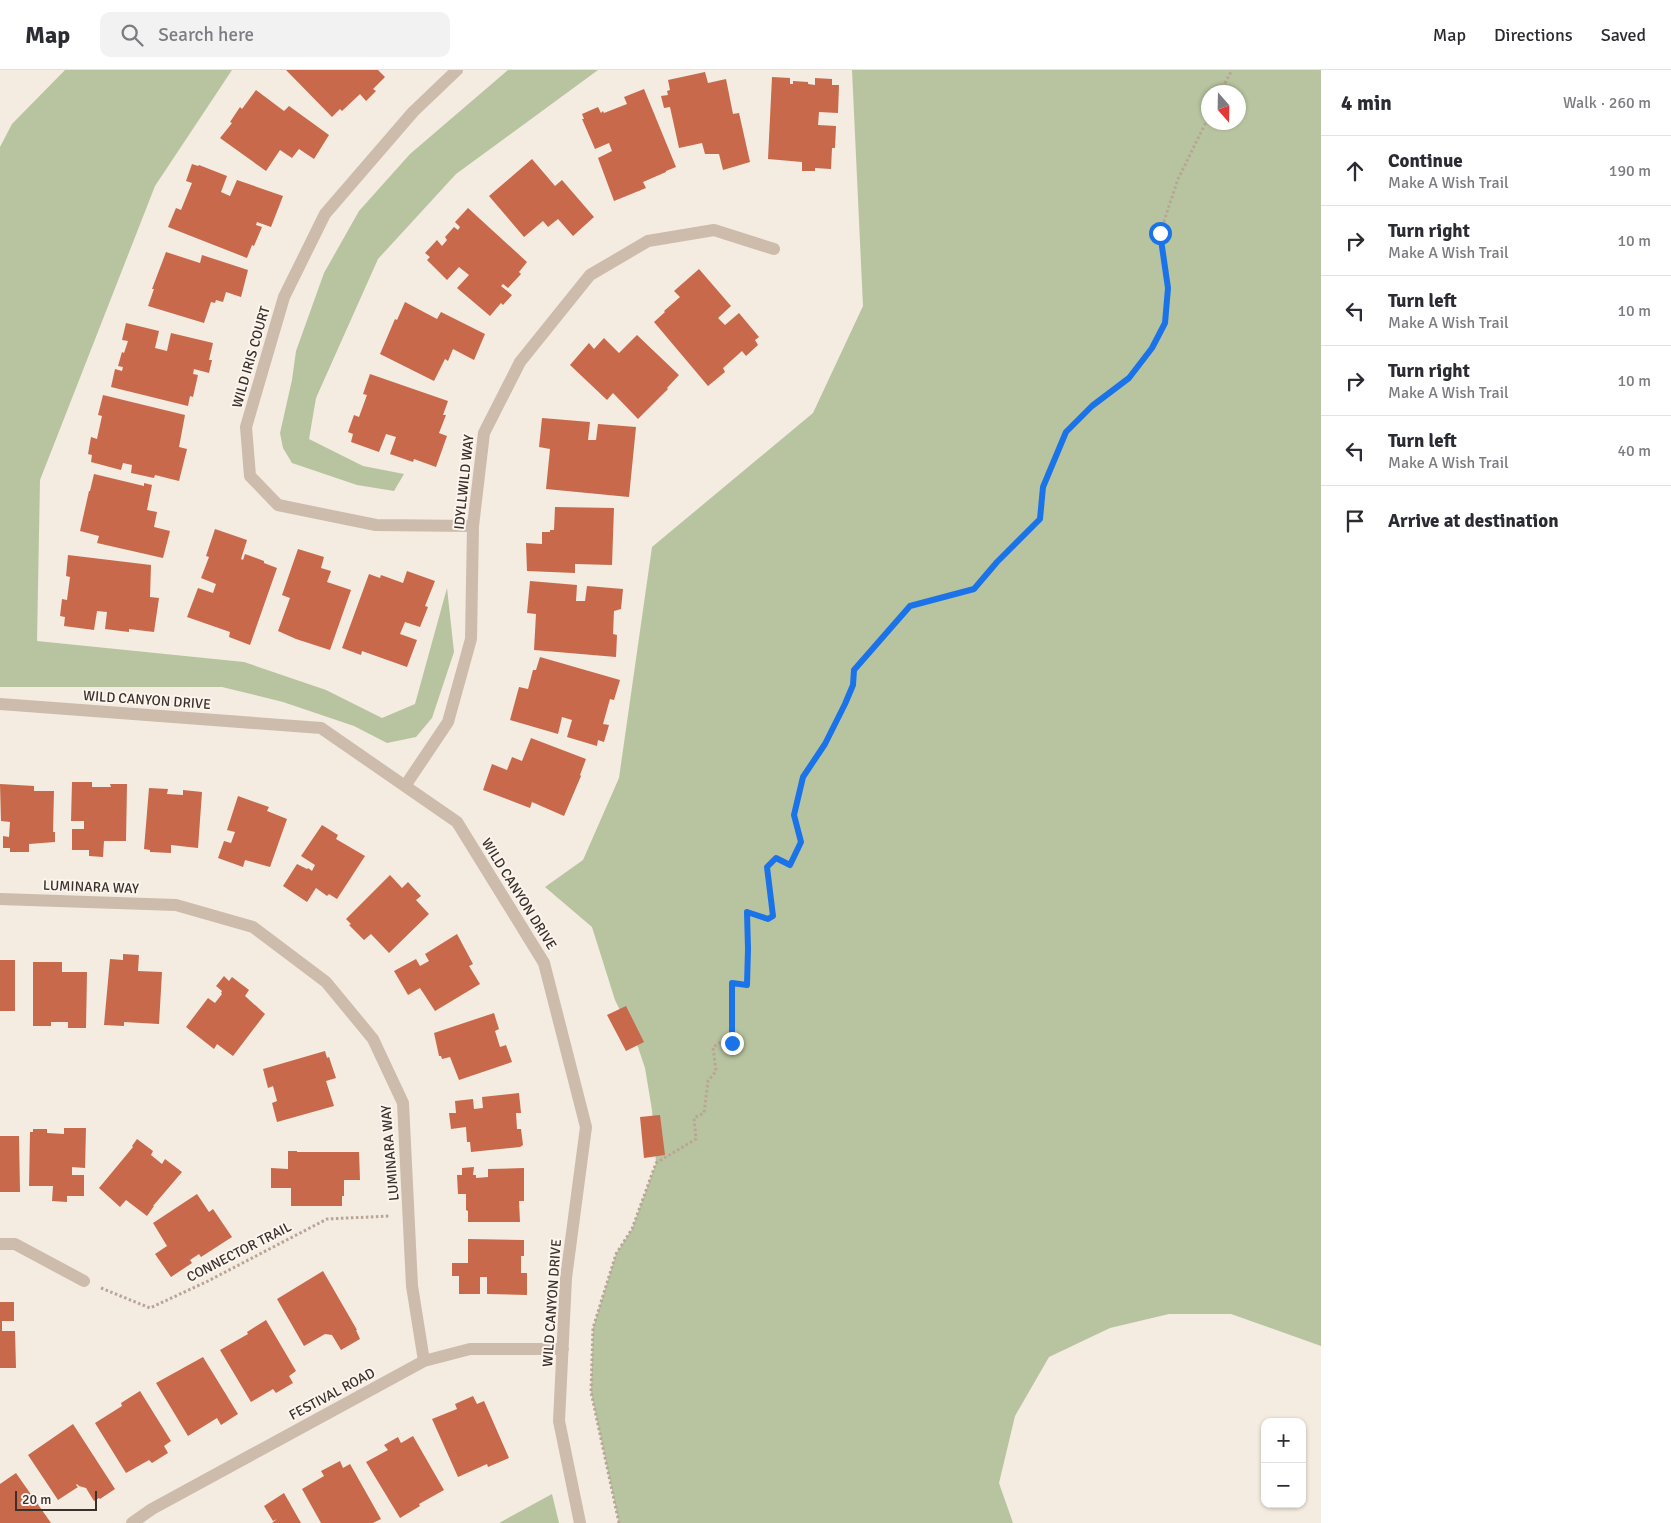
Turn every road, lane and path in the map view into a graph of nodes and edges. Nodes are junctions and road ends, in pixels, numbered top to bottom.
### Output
1 (458, 70) edge
2 (1232, 70) edge
3 (1224, 85) edge
4 (1202, 130) edge
5 (774, 248) dead end
6 (473, 526) junction
7 (0, 704) edge
8 (405, 786) junction
9 (0, 899) edge
10 (410, 1215) junction
11 (0, 1244) edge
12 (84, 1281) joint
13 (563, 1349) junction
14 (424, 1361) junction
15 (132, 1523) edge
16 (580, 1523) edge
17 (619, 1523) edge

1 - 6 street, WILD IRIS COURT
2 - 3 path
4 - 17 path
5 - 6 street, IDYLLWILD WAY
6 - 8 street, IDYLLWILD WAY
7 - 8 street, WILD CANYON DRIVE
8 - 13 street, WILD CANYON DRIVE
9 - 10 street, LUMINARA WAY
10 - 12 path, CONNECTOR TRAIL
10 - 14 street, LUMINARA WAY
11 - 12 street
13 - 14 street, FESTIVAL ROAD
13 - 16 street, WILD CANYON DRIVE
14 - 15 street, FESTIVAL ROAD

